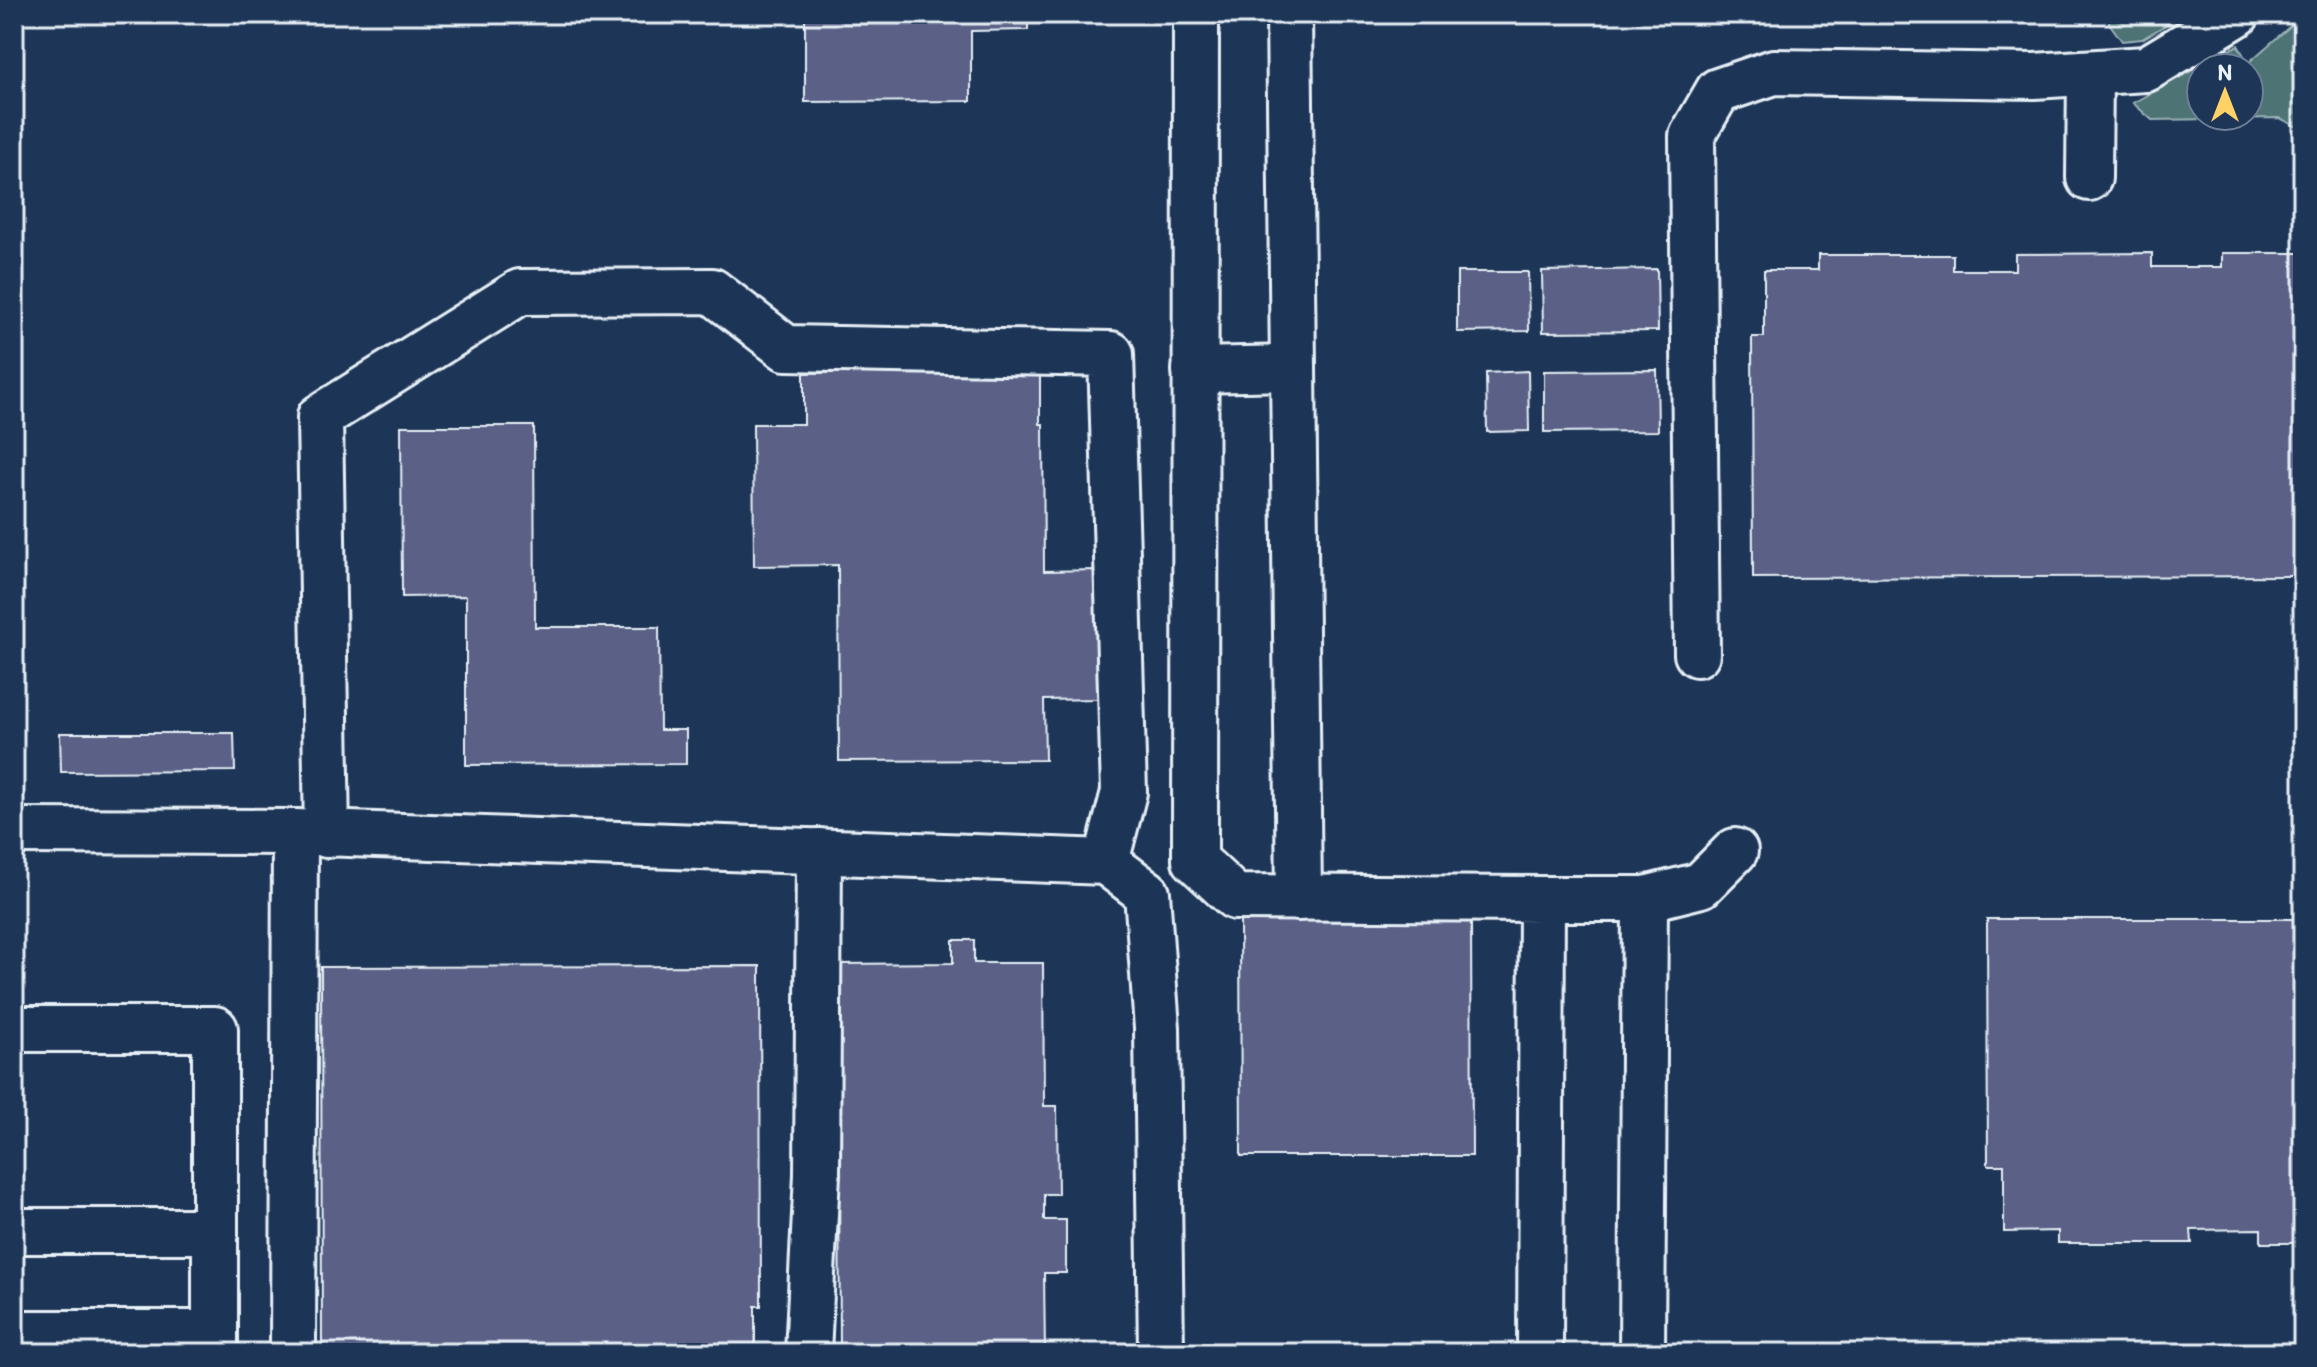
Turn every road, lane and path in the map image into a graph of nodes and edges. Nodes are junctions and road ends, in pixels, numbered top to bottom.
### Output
1 (1196, 14) edge
2 (1289, 14) edge
3 (2237, 14) edge
4 (2090, 73) junction
5 (2089, 178) dead end
6 (1293, 368) junction
7 (1195, 370) junction
8 (1697, 654) dead end
9 (14, 831) edge
10 (311, 833) junction
11 (819, 851) junction
12 (1735, 851) dead end
13 (1106, 862) junction
14 (1299, 898) junction
15 (1542, 899) junction
16 (1645, 899) junction
17 (14, 1029) edge
18 (14, 1231) edge
19 (214, 1231) junction
20 (14, 1333) edge
21 (215, 1343) edge
22 (293, 1353) edge
23 (808, 1353) edge
24 (1161, 1353) edge
25 (1540, 1353) edge
26 (1642, 1353) edge

1 - 7 lane
2 - 6 lane
3 - 4 lane
4 - 5 lane
4 - 8 lane
6 - 7 lane
6 - 14 lane
7 - 14 lane
9 - 10 lane
10 - 11 lane
10 - 13 lane
10 - 22 lane
11 - 13 lane
11 - 23 lane
12 - 16 lane
13 - 24 lane
14 - 15 lane
15 - 16 lane
15 - 25 lane
16 - 26 lane
17 - 19 lane
18 - 19 lane
19 - 21 lane
20 - 21 lane

